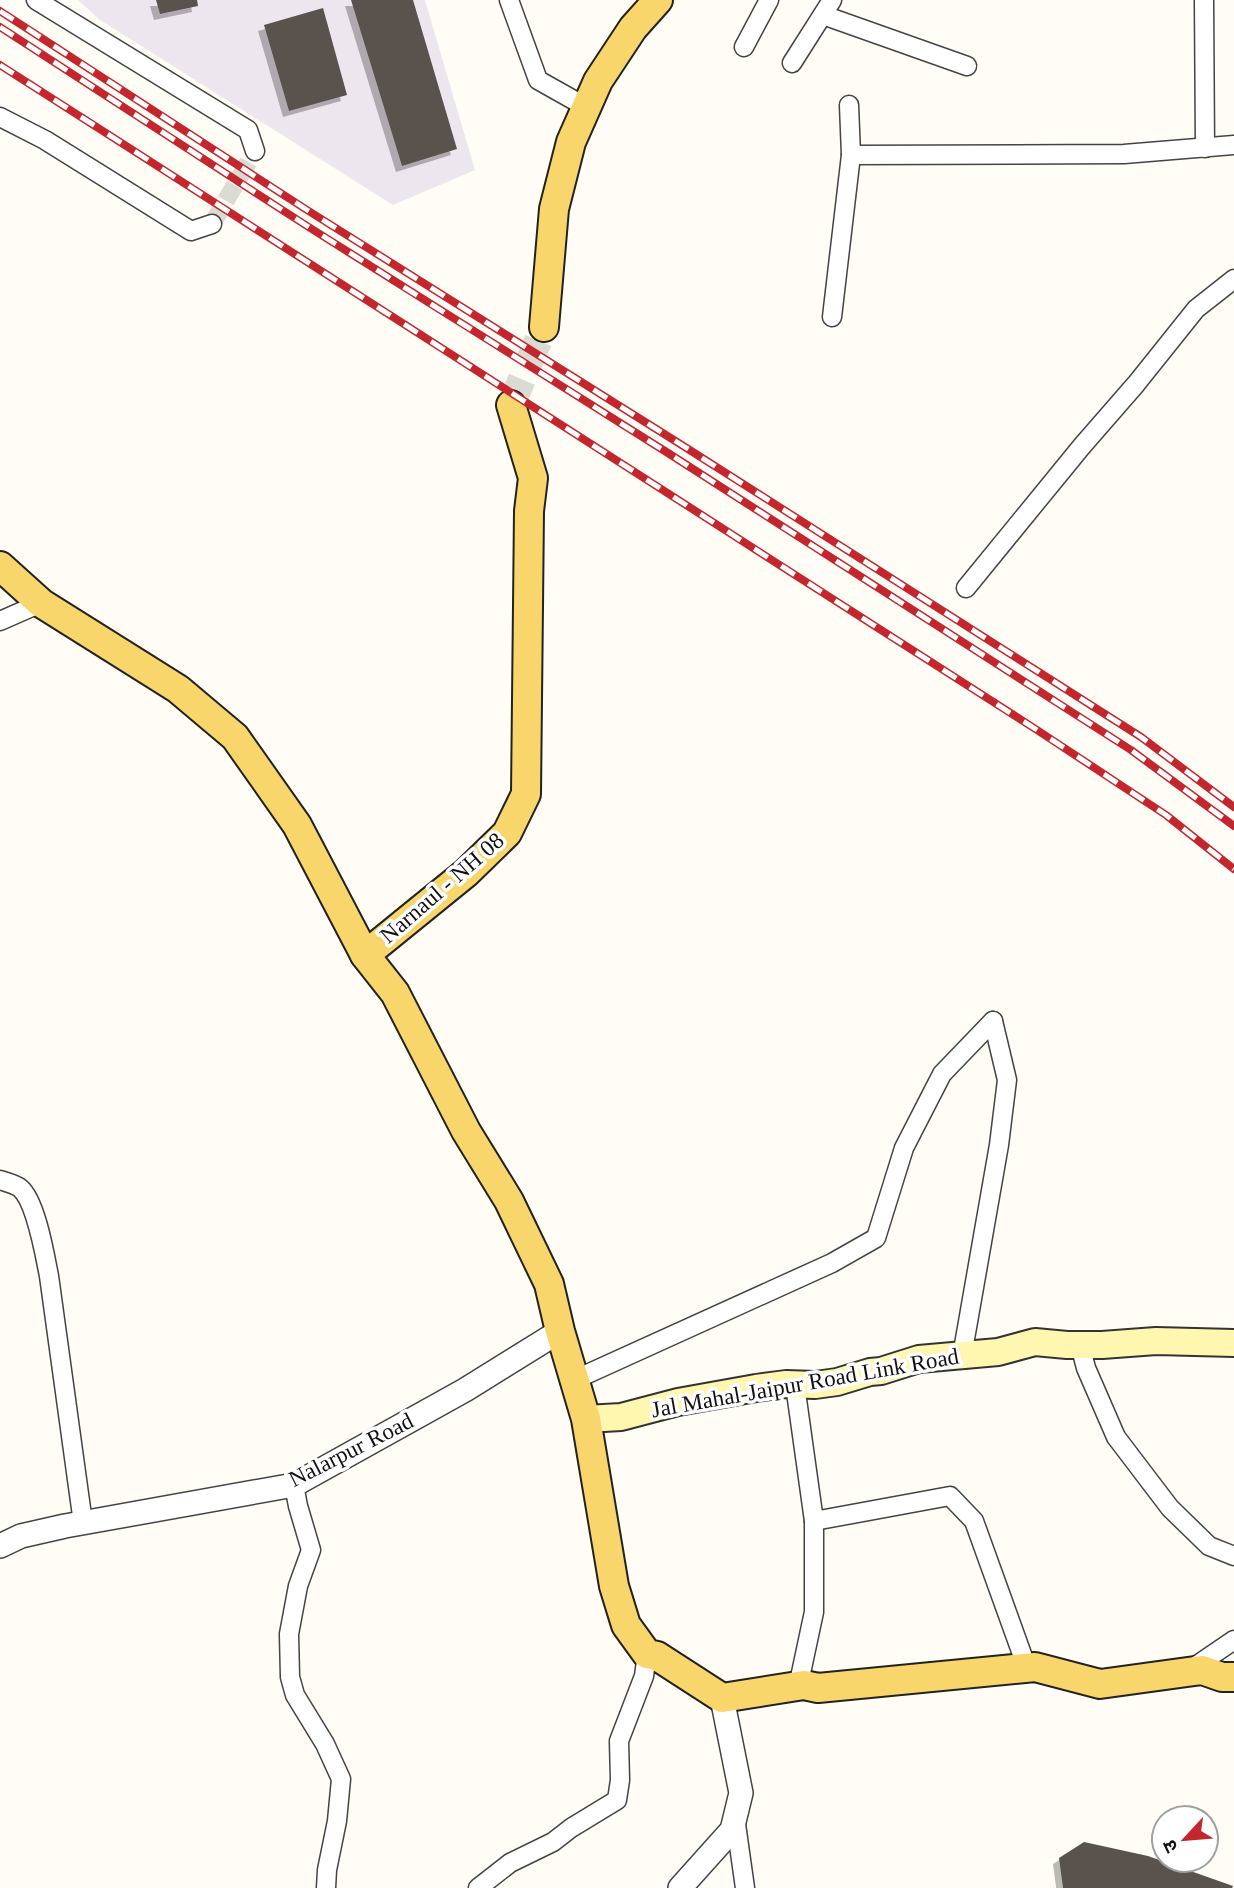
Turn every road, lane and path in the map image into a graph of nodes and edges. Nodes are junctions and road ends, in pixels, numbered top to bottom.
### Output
1 (36, 0) edge
2 (509, 0) edge
3 (658, 0) edge
4 (769, 0) edge
5 (1204, 0) edge
6 (828, 7) edge
7 (744, 47) dead end
8 (792, 63) dead end
9 (967, 66) dead end
10 (849, 105) dead end
11 (586, 107) junction
12 (0, 117) edge
13 (1234, 145) edge
14 (1205, 148) junction
15 (255, 151) dead end
16 (851, 155) junction
17 (212, 224) dead end
18 (1234, 279) edge
19 (832, 317) dead end
20 (544, 327) tunnel mouth
21 (511, 405) tunnel mouth
22 (0, 566) edge
23 (967, 588) dead end
24 (41, 603) junction
25 (0, 621) edge
26 (365, 955) junction
27 (0, 1180) edge
28 (560, 1331) junction
29 (1080, 1345) junction
30 (1232, 1346) edge
31 (962, 1356) junction
32 (574, 1380) junction
33 (795, 1385) junction
34 (586, 1419) junction
35 (294, 1485) junction
36 (814, 1521) junction
37 (83, 1523) junction
38 (0, 1546) edge
39 (1234, 1556) edge
40 (1234, 1640) edge
41 (646, 1654) junction
42 (1027, 1668) junction
43 (1187, 1672) junction
44 (1234, 1678) edge
45 (798, 1687) junction
46 (722, 1698) junction
47 (735, 1817) junction
48 (326, 1888) edge
49 (478, 1888) edge
50 (680, 1888) edge
51 (745, 1888) edge

1 - 15 street
2 - 11 street
3 - 11 main road
4 - 7 street
5 - 14 street
6 - 8 street
6 - 9 street
10 - 16 street
11 - 20 main road
12 - 17 street
13 - 14 street
14 - 16 street
16 - 19 street
18 - 23 street
21 - 26 main road, Narnaul - NH 08
22 - 24 main road, Narnaul - NH 08
24 - 25 street
24 - 26 main road, Narnaul - NH 08
26 - 28 main road
27 - 37 street
28 - 32 main road
28 - 35 street, Nalarpur Road
29 - 30 main road, Jal Mahal-Jaipur Road Link Road
29 - 31 main road, Jal Mahal-Jaipur Road Link Road
29 - 39 street
31 - 32 street
31 - 33 main road, Jal Mahal-Jaipur Road Link Road
32 - 34 main road
33 - 34 main road, Jal Mahal-Jaipur Road Link Road
33 - 36 street
34 - 41 main road
35 - 37 street, Nalarpur Road
35 - 48 street
36 - 42 street
36 - 45 street
37 - 38 street, Nalarpur Road
40 - 43 street
41 - 46 main road
41 - 49 street
42 - 43 main road
42 - 45 main road
43 - 44 main road
45 - 46 main road
46 - 47 street
47 - 50 street
47 - 51 street

